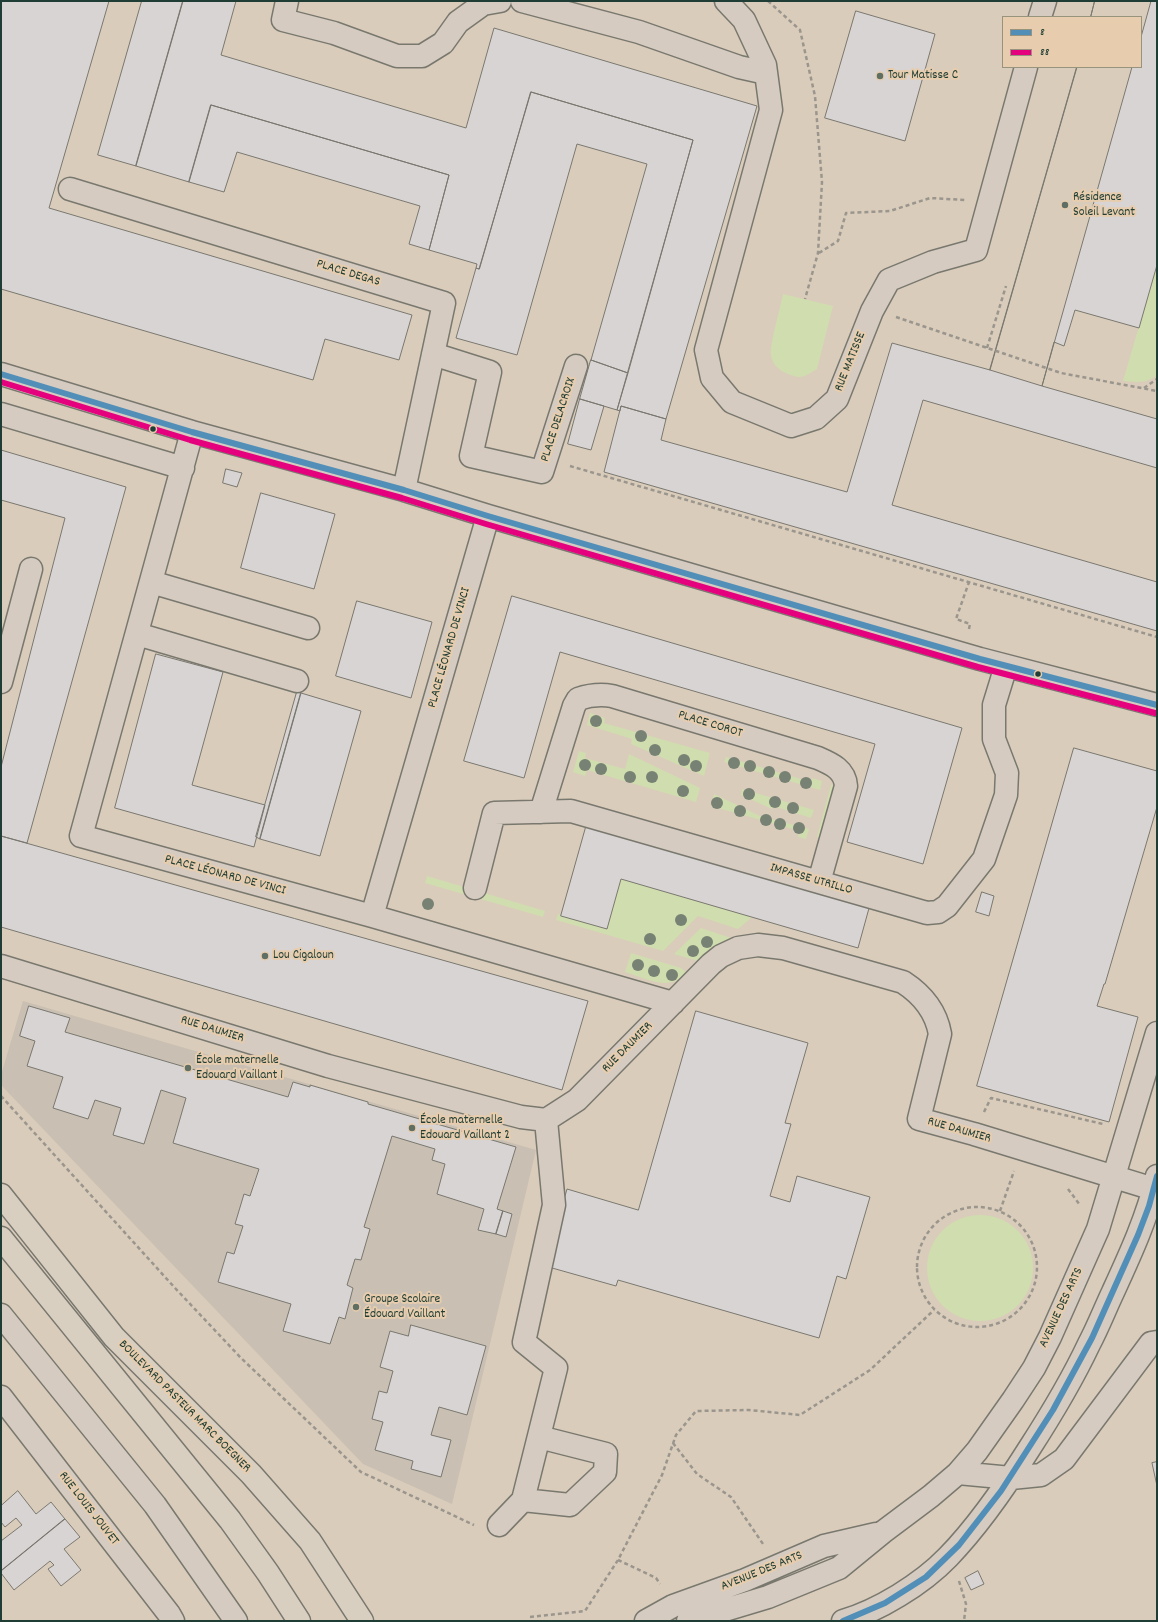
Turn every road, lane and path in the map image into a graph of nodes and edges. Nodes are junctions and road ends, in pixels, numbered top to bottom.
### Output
1 (287, 1) edge
2 (500, 1) edge
3 (522, 1) edge
4 (726, 1) edge
5 (768, 1) edge
6 (1045, 1) edge
7 (1040, 16) edge
8 (1026, 68) edge
9 (766, 73) junction
10 (70, 189) dead end
11 (989, 202) junction
12 (818, 253) junction
13 (1006, 286) dead end
14 (805, 299) dead end
15 (872, 311) junction
16 (987, 348) junction
17 (433, 354) junction
18 (576, 366) dead end
19 (1, 374) edge
20 (1157, 379) edge
21 (1144, 388) junction
22 (1157, 391) edge
23 (1, 414) edge
24 (192, 432) junction
25 (546, 459) junction
26 (183, 468) junction
27 (404, 490) junction
28 (488, 516) junction
29 (31, 569) dead end
30 (151, 582) junction
31 (969, 582) junction
32 (308, 628) dead end
33 (968, 631) dead end
34 (137, 634) junction
35 (1157, 637) edge
36 (1006, 666) junction
37 (1, 682) edge
38 (297, 682) dead end
39 (1157, 705) edge
40 (541, 812) junction
41 (819, 882) junction
42 (475, 888) dead end
43 (372, 916) junction
44 (1, 966) edge
45 (673, 1003) junction
46 (1157, 1033) edge
47 (1, 1096) edge
48 (981, 1119) dead end
49 (546, 1120) junction
50 (1106, 1124) dead end
51 (1015, 1168) dead end
52 (1113, 1177) junction
53 (1065, 1185) dead end
54 (1156, 1185) edge
55 (1, 1195) edge
56 (1081, 1207) dead end
57 (1000, 1211) junction
58 (1, 1238) edge
59 (934, 1310) junction
60 (1, 1315) edge
61 (1157, 1342) edge
62 (1, 1397) edge
63 (538, 1437) junction
64 (673, 1442) junction
65 (958, 1473) junction
66 (1011, 1478) junction
67 (523, 1500) junction
68 (499, 1525) joint
69 (883, 1532) junction
70 (764, 1546) dead end
71 (618, 1560) junction
72 (958, 1577) dead end
73 (662, 1587) dead end
74 (530, 1617) dead end
75 (173, 1621) edge
76 (236, 1621) edge
77 (299, 1621) edge
78 (362, 1621) edge
79 (646, 1621) edge
80 (688, 1621) edge
81 (842, 1621) edge
82 (964, 1621) edge

1 - 2 street
3 - 9 street
4 - 9 street, RUE MATISSE
5 - 12 path
6 - 7 street
8 - 11 street, RUE MATISSE
9 - 15 street, RUE MATISSE
10 - 17 street, PLACE DEGAS
11 - 12 path
11 - 15 street, RUE MATISSE
12 - 14 path
13 - 16 path
15 - 16 path
16 - 21 path
17 - 25 street, PLACE DELACROIX
17 - 27 street, PLACE DEGAS
18 - 25 street, PLACE DELACROIX
19 - 24 street
20 - 21 path
21 - 22 path
23 - 26 street
24 - 26 street, PLACE LÉONARD DE VINCI
24 - 27 street
25 - 31 path
26 - 30 street, PLACE LÉONARD DE VINCI
27 - 28 street
28 - 36 street
28 - 43 street, PLACE LÉONARD DE VINCI
29 - 37 street
30 - 32 street
30 - 34 street, PLACE LÉONARD DE VINCI
31 - 33 path
31 - 35 path
34 - 38 street
34 - 43 street, PLACE LÉONARD DE VINCI
36 - 39 street
36 - 41 street, IMPASSE UTRILLO
40 - 41 street, IMPASSE UTRILLO
40 - 41 street, PLACE COROT
40 - 42 street, IMPASSE UTRILLO
43 - 45 street
44 - 49 street, RUE DAUMIER
45 - 49 street, RUE DAUMIER
45 - 52 street, RUE DAUMIER
46 - 52 street, AVENUE DES ARTS
47 - 68 path
48 - 50 path
49 - 63 street
51 - 57 path
52 - 54 street
52 - 65 street, AVENUE DES ARTS
53 - 56 path
54 - 66 street
55 - 78 main road, BOULEVARD PASTEUR MARC BOEGNER
57 - 59 path
57 - 59 path
58 - 77 main road, BOULEVARD PASTEUR MARC BOEGNER
59 - 64 path
60 - 76 street
61 - 66 street
62 - 75 street, RUE LOUIS JOUVET
63 - 67 street
63 - 67 street
64 - 70 path
64 - 71 path
65 - 66 street
65 - 69 street, AVENUE DES ARTS
66 - 81 street
67 - 68 street
69 - 79 street, AVENUE DES ARTS
69 - 80 street, AVENUE DES ARTS
71 - 73 path
71 - 74 path
72 - 82 path

